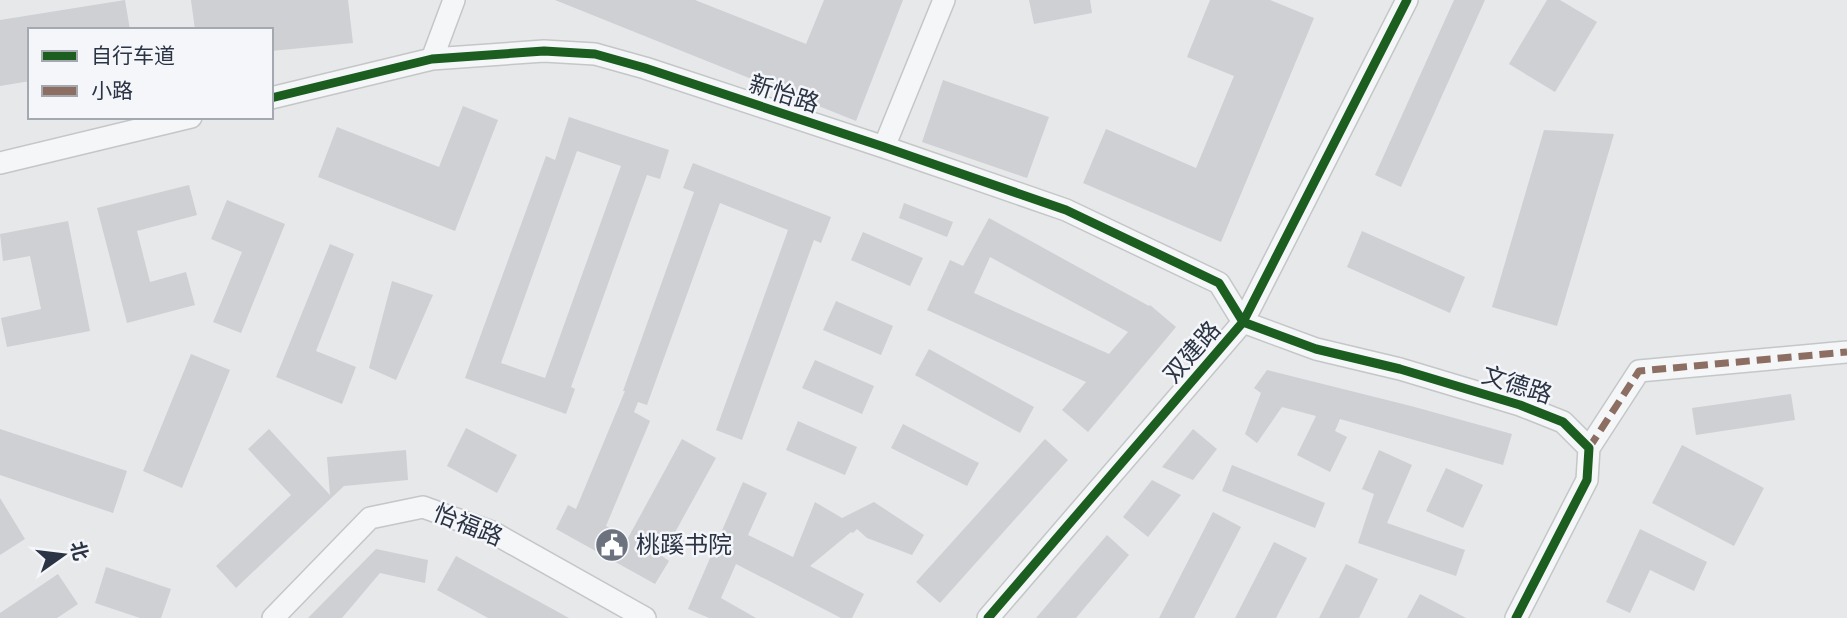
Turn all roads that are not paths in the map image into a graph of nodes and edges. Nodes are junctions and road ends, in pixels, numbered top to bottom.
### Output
1 (454, 0) edge
2 (944, 0) edge
3 (1407, 0) edge
4 (432, 59) junction
5 (273, 98) edge
6 (183, 119) edge
7 (884, 147) junction
8 (0, 163) edge
9 (1243, 322) junction
10 (1847, 352) edge
11 (1589, 448) junction
12 (274, 618) edge
13 (645, 618) edge
14 (988, 618) edge
15 (1516, 618) edge

1 - 4 street
2 - 7 street
3 - 9 street, 双建路
4 - 5 street, 新怡路
4 - 7 street, 新怡路
6 - 8 street
7 - 9 street, 新怡路
9 - 11 street, 文德路
9 - 14 street, 双建路
10 - 11 street
11 - 15 street
12 - 13 street, 怡福路

